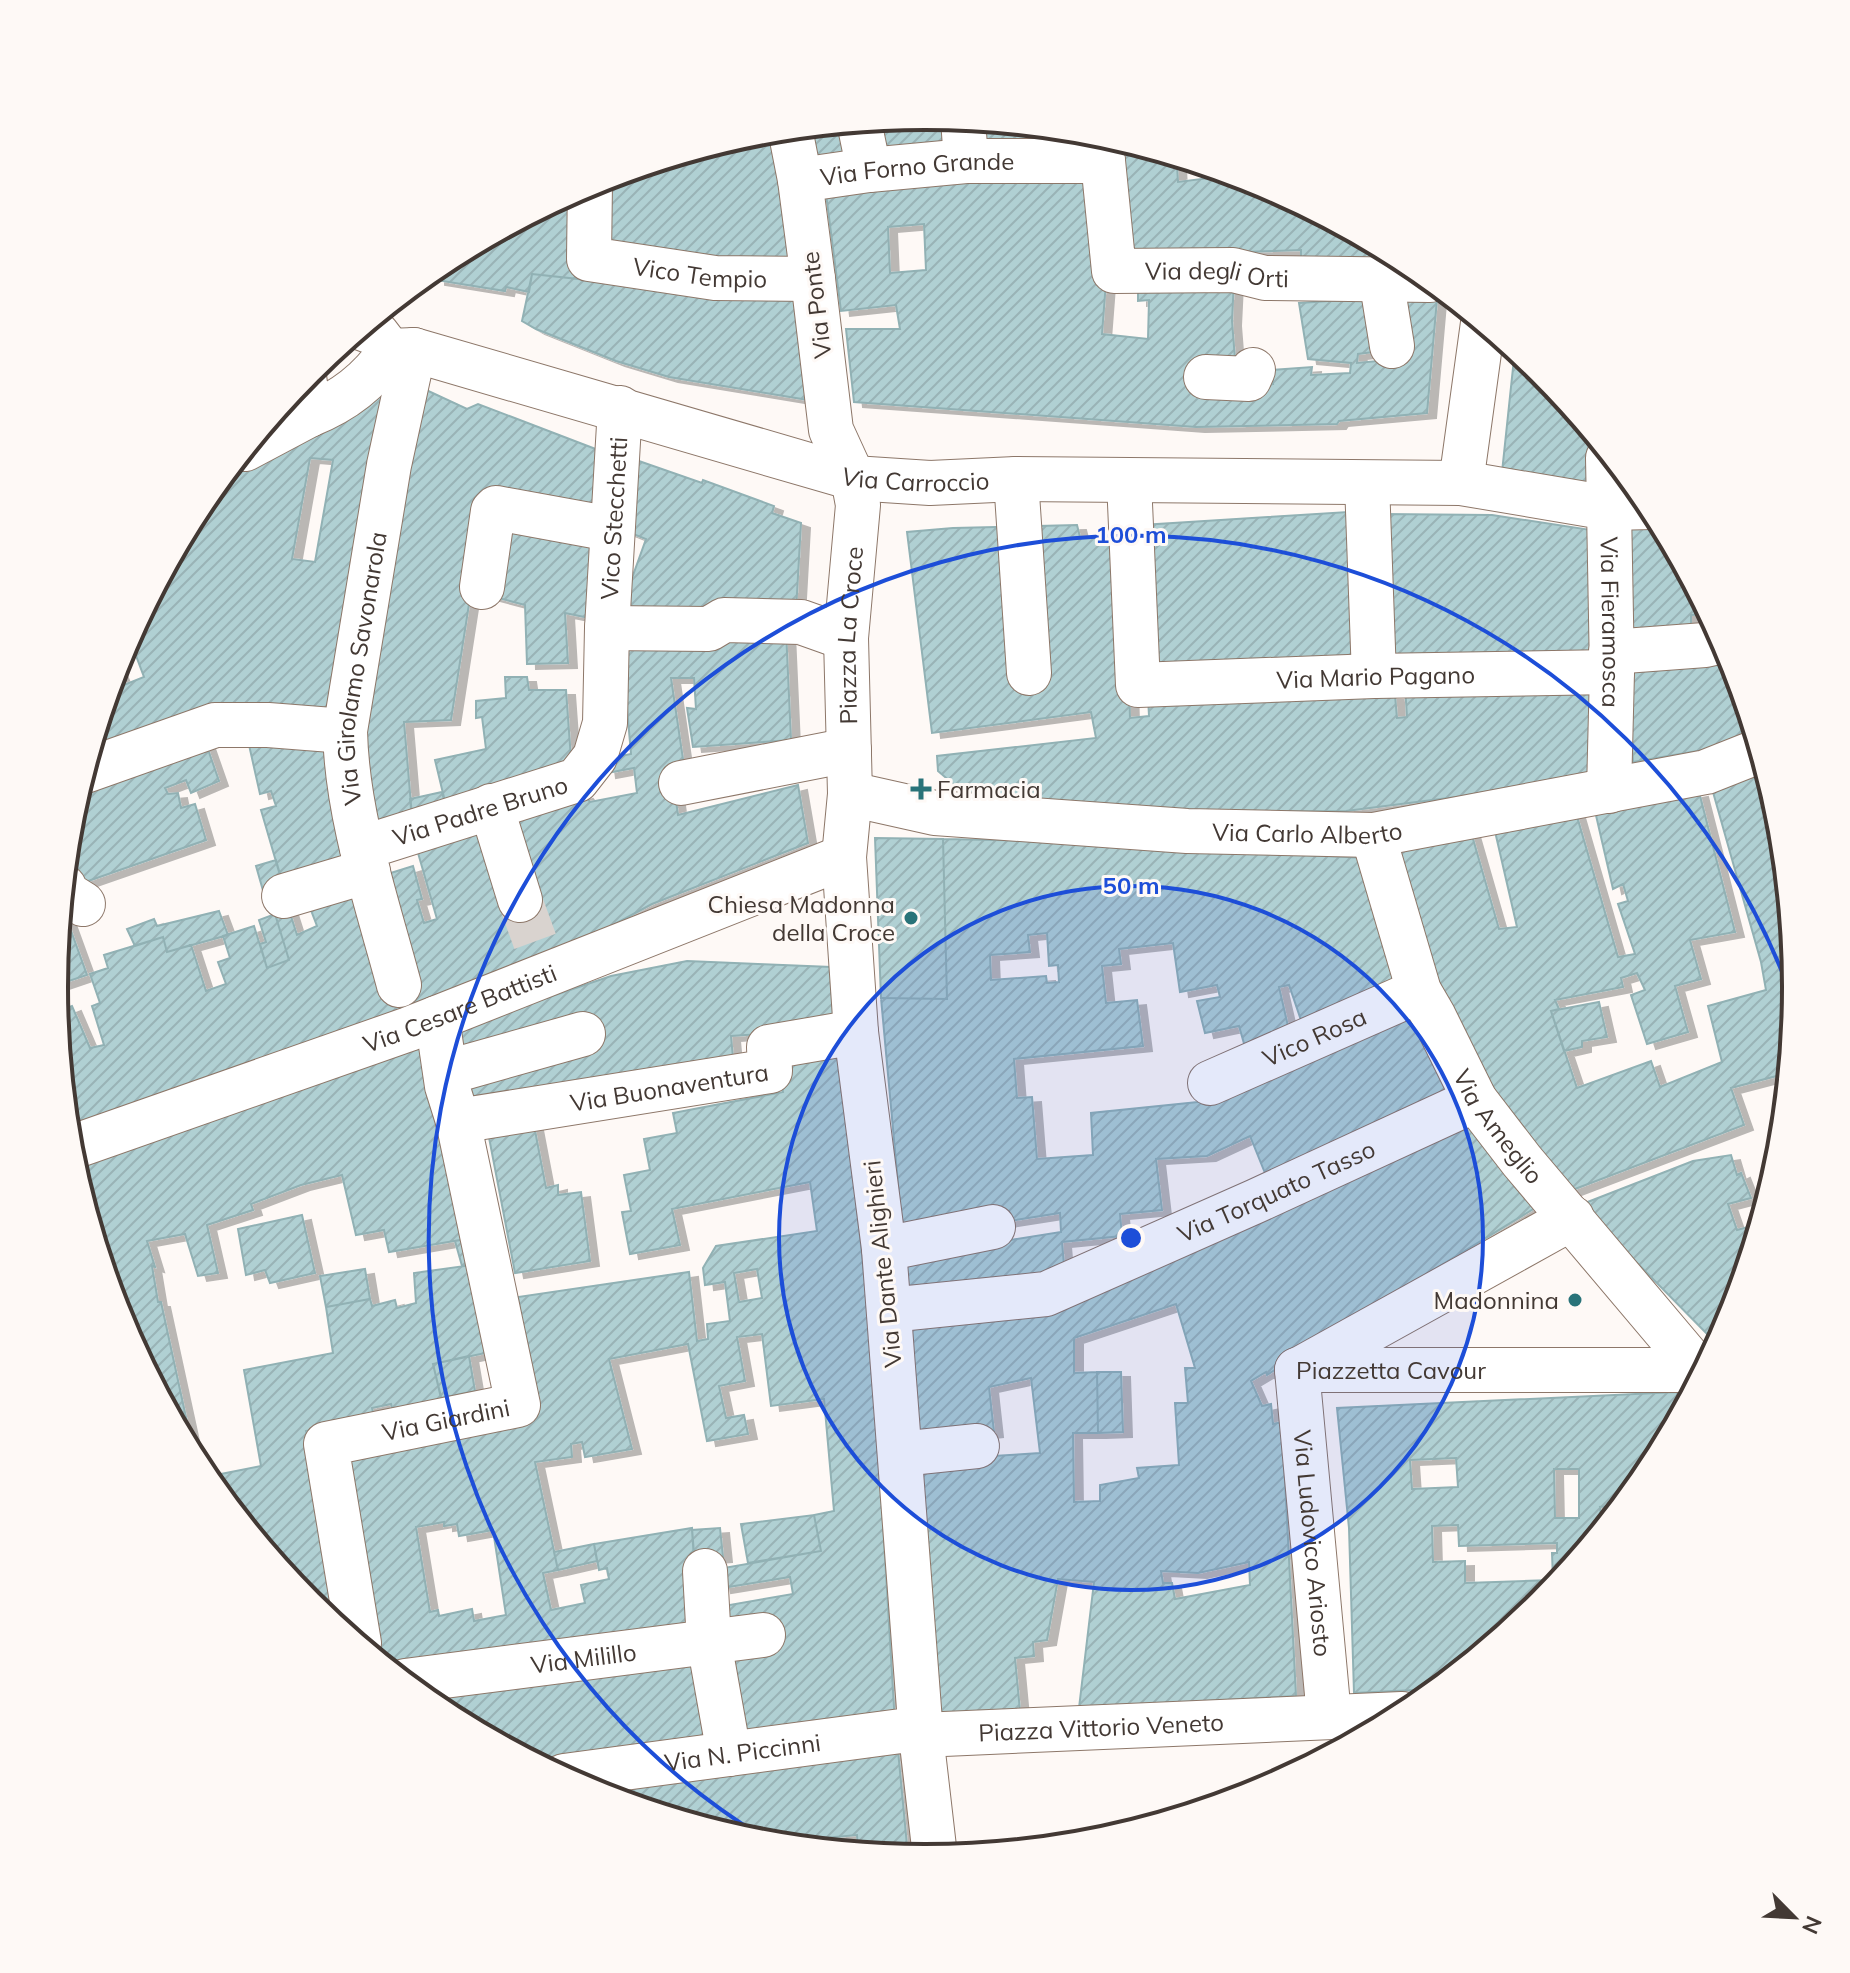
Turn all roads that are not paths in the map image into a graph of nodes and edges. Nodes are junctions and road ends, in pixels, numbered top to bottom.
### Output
1 (861, 132) edge
2 (792, 140) edge
3 (964, 140) edge
4 (1108, 150) edge
5 (1112, 150) edge
6 (869, 170) junction
7 (800, 180) junction
8 (590, 198) edge
9 (1381, 278) junction
10 (813, 279) junction
11 (1408, 279) edge
12 (1481, 335) edge
13 (388, 343) edge
14 (1392, 346) dead end
15 (1253, 370) dead end
16 (1206, 377) dead end
17 (306, 396) edge
18 (620, 408) junction
19 (853, 478) junction
20 (1016, 479) junction
21 (1129, 481) junction
22 (1367, 483) junction
23 (1461, 483) junction
24 (1620, 486) edge
25 (1630, 508) edge
26 (611, 529) junction
27 (482, 587) dead end
28 (607, 628) junction
29 (846, 638) junction
30 (1710, 644) edge
31 (1611, 662) junction
32 (1029, 673) dead end
33 (1374, 676) junction
34 (345, 731) junction
35 (849, 750) junction
36 (1750, 755) edge
37 (97, 767) edge
38 (681, 783) dead end
39 (1609, 791) junction
40 (850, 794) junction
41 (491, 806) junction
42 (1373, 835) junction
43 (844, 857) junction
44 (365, 859) junction
45 (284, 896) dead end
46 (520, 900) tunnel mouth
47 (1419, 991) junction
48 (413, 1012) junction
49 (856, 1032) junction
50 (583, 1034) dead end
51 (452, 1071) dead end
52 (1210, 1083) dead end
53 (1475, 1100) junction
54 (458, 1121) junction
55 (82, 1143) edge
56 (1572, 1218) junction
57 (993, 1227) dead end
58 (884, 1249) junction
59 (889, 1310) junction
60 (1695, 1363) edge
61 (1297, 1370) junction
62 (1691, 1371) edge
63 (977, 1446) dead end
64 (900, 1454) junction
65 (705, 1571) dead end
66 (356, 1628) edge
67 (763, 1635) dead end
68 (709, 1642) junction
69 (421, 1679) edge
70 (1376, 1715) edge
71 (1329, 1716) junction
72 (921, 1735) junction
73 (729, 1754) junction
74 (586, 1773) edge
75 (934, 1844) edge

1 - 6 street
2 - 7 street, Via Ponte
3 - 4 street, Via Forno Grande
3 - 6 street, Via Forno Grande
5 - 9 street, Via degli Orti
6 - 7 street, Via Forno Grande
7 - 10 street, Via Ponte
8 - 10 street, Vico Tempio
9 - 11 street, Via degli Orti
9 - 14 street
10 - 19 street, Via Ponte
12 - 23 street
13 - 17 street
13 - 18 street, Via Carroccio
13 - 34 street, Via Girolamo Savonarola
15 - 16 street
18 - 19 street, Via Carroccio
18 - 26 street, Vico Stecchetti
19 - 20 street, Via Carroccio
19 - 29 street, Piazza La Croce
20 - 21 street, Via Carroccio
20 - 32 street
21 - 22 street, Via Carroccio
21 - 33 street, Via Mario Pagano
22 - 23 street, Via Carroccio
22 - 33 street
23 - 25 street, Via Fieramosca
24 - 25 street
25 - 31 street, Via Fieramosca
26 - 27 street
26 - 28 street, Vico Stecchetti
28 - 29 street
28 - 41 street, Via Padre Bruno
29 - 35 street, Piazza La Croce
30 - 31 street, Via Mario Pagano
31 - 33 street, Via Mario Pagano
31 - 39 street, Via Fieramosca
34 - 37 street
34 - 44 street, Via Girolamo Savonarola
35 - 38 street
35 - 40 street, Piazza La Croce
36 - 39 street, Via Carlo Alberto
39 - 42 street, Via Carlo Alberto
40 - 42 street, Via Carlo Alberto
40 - 43 street, Via Dante Alighieri
41 - 44 street, Via Padre Bruno
41 - 46 street
42 - 47 street, Via Ameglio
43 - 48 street, Via Cesare Battisti
43 - 49 street, Via Dante Alighieri
44 - 45 street, Via Padre Bruno
44 - 48 street, Via Girolamo Savonarola
47 - 52 street, Vico Rosa
47 - 53 street, Via Ameglio
48 - 54 street, Via Giardini
48 - 55 street, Via Cesare Battisti
49 - 54 street, Via Buonaventura
49 - 58 street, Via Dante Alighieri
50 - 51 street
53 - 56 street, Via Ameglio
53 - 59 street, Via Torquato Tasso
54 - 66 street, Via Giardini
56 - 60 street, Via Ameglio
56 - 61 street, Piazzetta Cavour
57 - 58 street
58 - 59 street, Via Dante Alighieri
59 - 64 street, Via Dante Alighieri
61 - 62 street, Piazzetta Cavour
61 - 71 street, Via Ludovico Ariosto
63 - 64 street
64 - 72 street, Via Dante Alighieri
65 - 68 street
67 - 68 street, Via Milillo
68 - 69 street, Via Milillo
68 - 73 street
70 - 71 street, Piazza Vittorio Veneto
71 - 72 street, Piazza Vittorio Veneto
72 - 73 street, Via N. Piccinni
72 - 75 street
73 - 74 street, Via N. Piccinni

